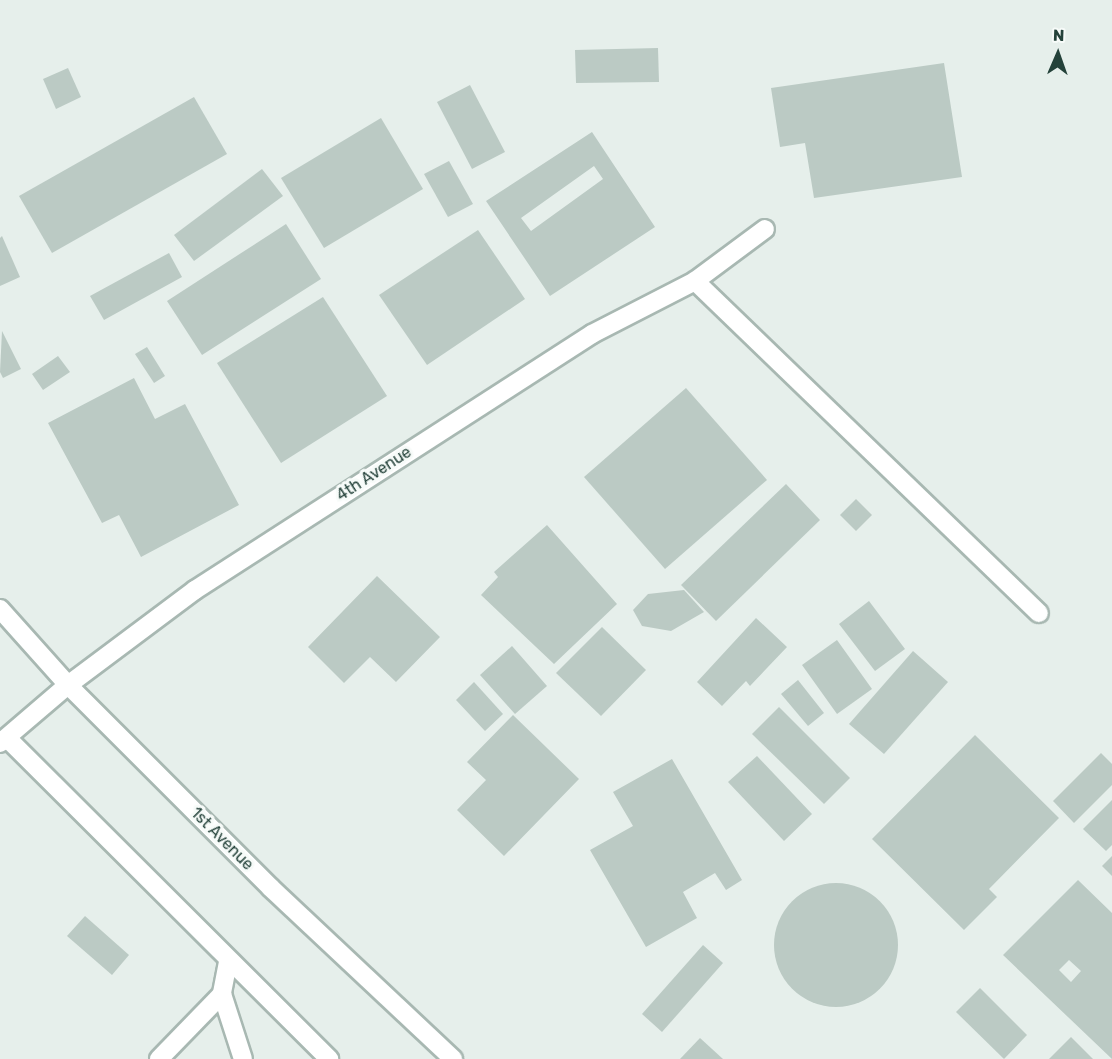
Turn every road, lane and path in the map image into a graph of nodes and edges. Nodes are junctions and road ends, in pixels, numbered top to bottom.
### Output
1 (765, 229) dead end
2 (695, 281) junction
3 (0, 609) edge
4 (1039, 613) dead end
5 (68, 685) junction
6 (2, 736) edge
7 (228, 962) junction
8 (222, 994) junction
9 (159, 1059) edge
10 (243, 1059) edge
11 (329, 1059) edge
12 (453, 1059) edge

1 - 2 street, 4th Avenue
2 - 4 street
2 - 5 street, 4th Avenue
3 - 5 street, 1st Avenue
5 - 6 street, 4th Avenue
5 - 12 street, 1st Avenue
6 - 7 street
7 - 8 street
7 - 11 street
8 - 9 street
8 - 10 street

